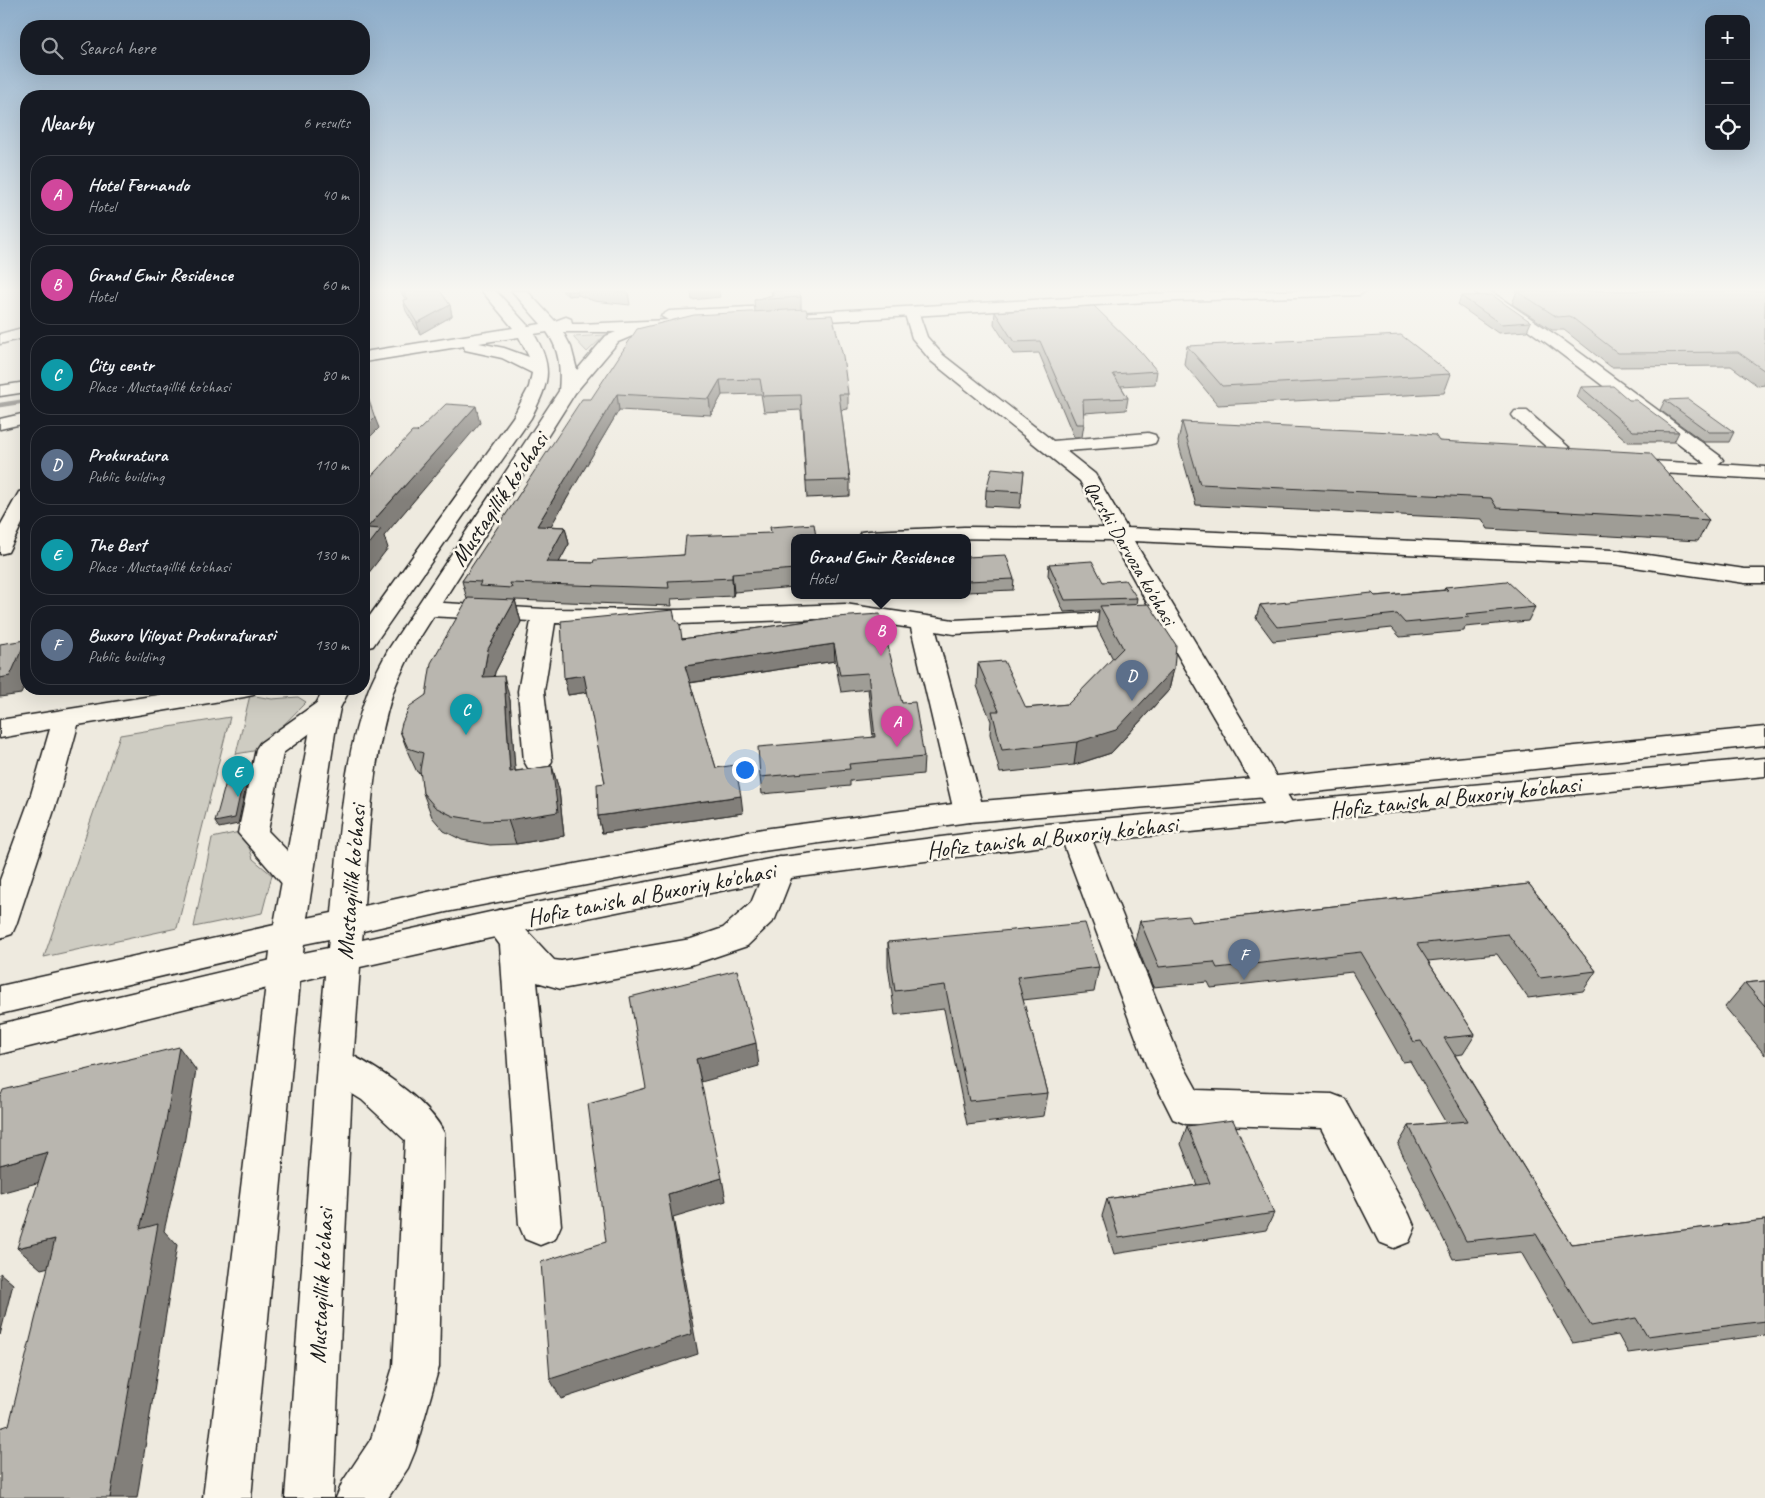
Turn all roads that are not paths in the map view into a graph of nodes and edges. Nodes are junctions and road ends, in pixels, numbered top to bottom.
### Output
1 (525, 361) edge
2 (539, 361) edge
3 (568, 361) edge
4 (593, 361) edge
5 (941, 361) edge
6 (1580, 361) edge
7 (540, 371) junction
8 (20, 388) edge
9 (0, 391) edge
10 (568, 391) junction
11 (1521, 415) dead end
12 (20, 419) edge
13 (0, 424) edge
14 (1148, 439) dead end
15 (1051, 448) junction
16 (1548, 459) edge
17 (1712, 460) dead end
18 (1576, 462) junction
19 (1765, 472) edge
20 (20, 508) edge
21 (940, 534) edge
22 (1119, 534) junction
23 (0, 547) edge
24 (1765, 576) edge
25 (844, 603) edge
26 (427, 609) junction
27 (544, 616) junction
28 (1166, 616) junction
29 (921, 621) junction
30 (370, 633) edge
31 (208, 695) edge
32 (332, 698) edge
33 (66, 719) junction
34 (0, 729) edge
35 (1765, 736) edge
36 (1633, 749) junction
37 (538, 761) dead end
38 (1765, 767) edge
39 (1660, 777) junction
40 (1267, 786) junction
41 (969, 812) junction
42 (1284, 814) junction
43 (1074, 832) junction
44 (780, 868) junction
45 (296, 879) junction
46 (0, 925) edge
47 (508, 932) junction
48 (347, 939) junction
49 (286, 953) junction
50 (0, 1000) edge
51 (0, 1038) edge
52 (335, 1064) junction
53 (540, 1225) dead end
54 (1394, 1228) dead end
55 (228, 1498) edge
56 (308, 1498) edge
57 (360, 1498) edge

1 - 7 main road
2 - 7 main road, Mustaqillik ko'chasi
3 - 10 main road, Mustaqillik ko'chasi
4 - 10 main road
5 - 15 main road, Qarshi Darvoza ko'chasi
6 - 17 main road
7 - 30 main road, Mustaqillik ko'chasi
8 - 9 main road
10 - 26 main road, Mustaqillik ko'chasi
11 - 18 main road
12 - 13 main road
14 - 15 main road
15 - 22 main road, Qarshi Darvoza ko'chasi
16 - 18 main road
18 - 19 main road
20 - 23 main road
21 - 22 main road
22 - 24 main road
22 - 28 main road, Qarshi Darvoza ko'chasi
25 - 27 main road
25 - 29 main road
26 - 27 main road
26 - 48 main road, Mustaqillik ko'chasi
27 - 37 main road
28 - 29 main road
28 - 40 main road, Qarshi Darvoza ko'chasi
29 - 41 main road
31 - 33 main road
32 - 45 main road, Mustaqillik ko'chasi
32 - 45 main road
33 - 34 main road
33 - 46 main road
35 - 36 main road, Hofiz tanish al Buxoriy ko'chasi
36 - 39 main road
36 - 40 main road, Hofiz tanish al Buxoriy ko'chasi
38 - 39 main road, Hofiz tanish al Buxoriy ko'chasi
39 - 42 main road, Hofiz tanish al Buxoriy ko'chasi
40 - 41 main road, Hofiz tanish al Buxoriy ko'chasi
40 - 42 main road, Qarshi Darvoza ko'chasi
41 - 48 main road, Hofiz tanish al Buxoriy ko'chasi
42 - 43 main road, Hofiz tanish al Buxoriy ko'chasi
43 - 44 main road, Hofiz tanish al Buxoriy ko'chasi
43 - 54 main road
44 - 47 main road, Hofiz tanish al Buxoriy ko'chasi
44 - 47 main road
45 - 49 main road, Mustaqillik ko'chasi
47 - 48 main road, Hofiz tanish al Buxoriy ko'chasi
47 - 53 main road
48 - 49 main road
48 - 52 main road, Mustaqillik ko'chasi
49 - 50 main road
49 - 51 main road
49 - 55 main road, Mustaqillik ko'chasi
52 - 56 main road, Mustaqillik ko'chasi
52 - 57 main road

